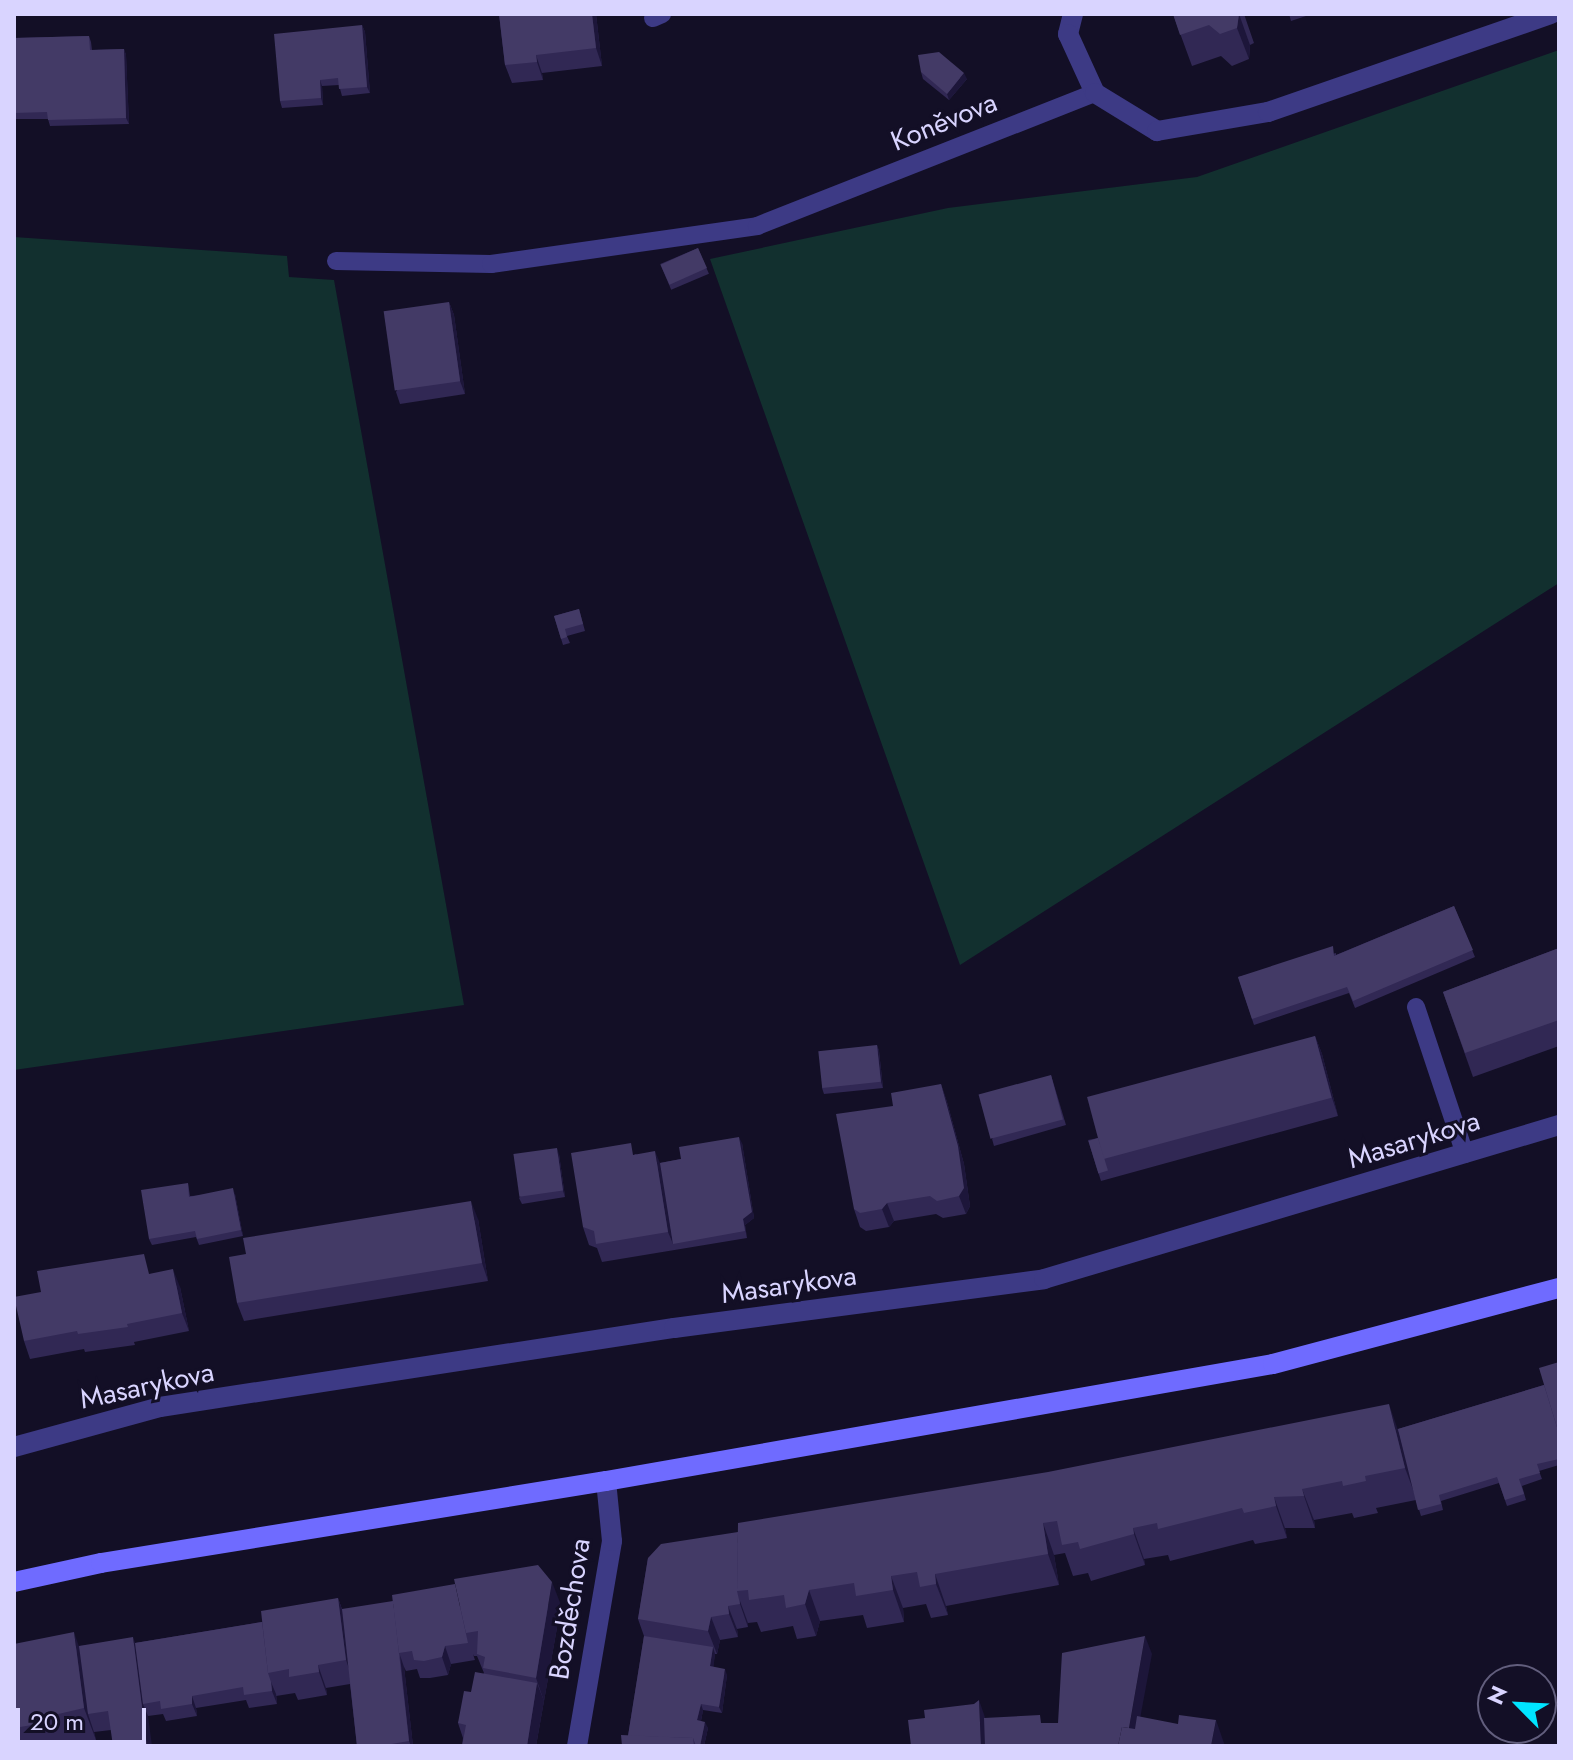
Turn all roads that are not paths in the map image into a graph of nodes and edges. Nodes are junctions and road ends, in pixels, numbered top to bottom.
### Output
1 (1073, 14) edge
2 (1551, 14) edge
3 (1095, 93) junction
4 (336, 261) dead end
5 (1416, 1007) dead end
6 (1559, 1125) edge
7 (1465, 1154) junction
8 (1559, 1288) edge
9 (14, 1447) edge
10 (606, 1481) junction
11 (14, 1582) edge
12 (577, 1746) edge

1 - 3 street
2 - 3 street
3 - 4 lane, Koněvova
5 - 7 lane
6 - 7 street, Masarykova
7 - 9 street, Masarykova
8 - 10 street
10 - 11 street
10 - 12 street, Bozděchova

